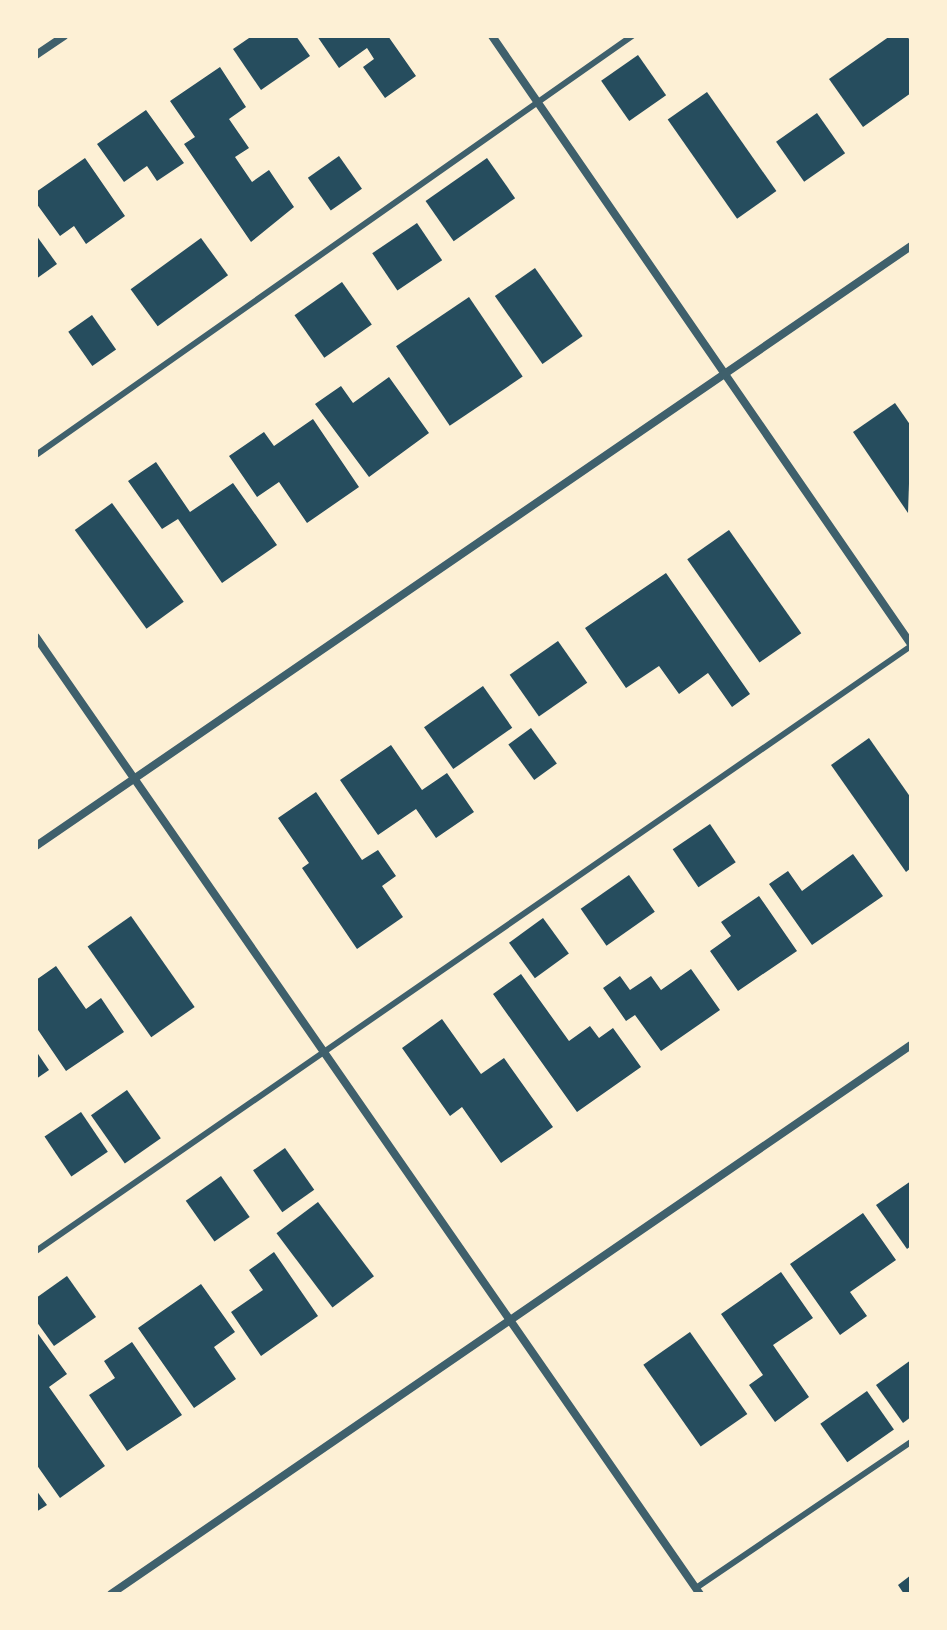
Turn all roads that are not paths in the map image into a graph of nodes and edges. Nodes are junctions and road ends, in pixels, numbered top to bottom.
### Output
1 (64, 36) edge
2 (492, 36) edge
3 (632, 36) edge
4 (36, 55) edge
5 (537, 102) junction
6 (911, 246) edge
7 (724, 374) junction
8 (36, 455) edge
9 (36, 637) edge
10 (911, 645) edge
11 (134, 777) junction
12 (36, 846) edge
13 (911, 1045) edge
14 (324, 1052) junction
15 (36, 1251) edge
16 (510, 1320) junction
17 (911, 1442) edge
18 (698, 1591) edge
19 (111, 1594) edge

1 - 4 street
2 - 5 street
3 - 5 lane
5 - 7 street
5 - 8 lane
6 - 7 street
7 - 10 street
7 - 11 street
9 - 11 street
10 - 14 lane
11 - 12 street
11 - 14 street
13 - 16 street
14 - 15 lane
14 - 16 street
16 - 18 street
16 - 19 street
17 - 18 lane

